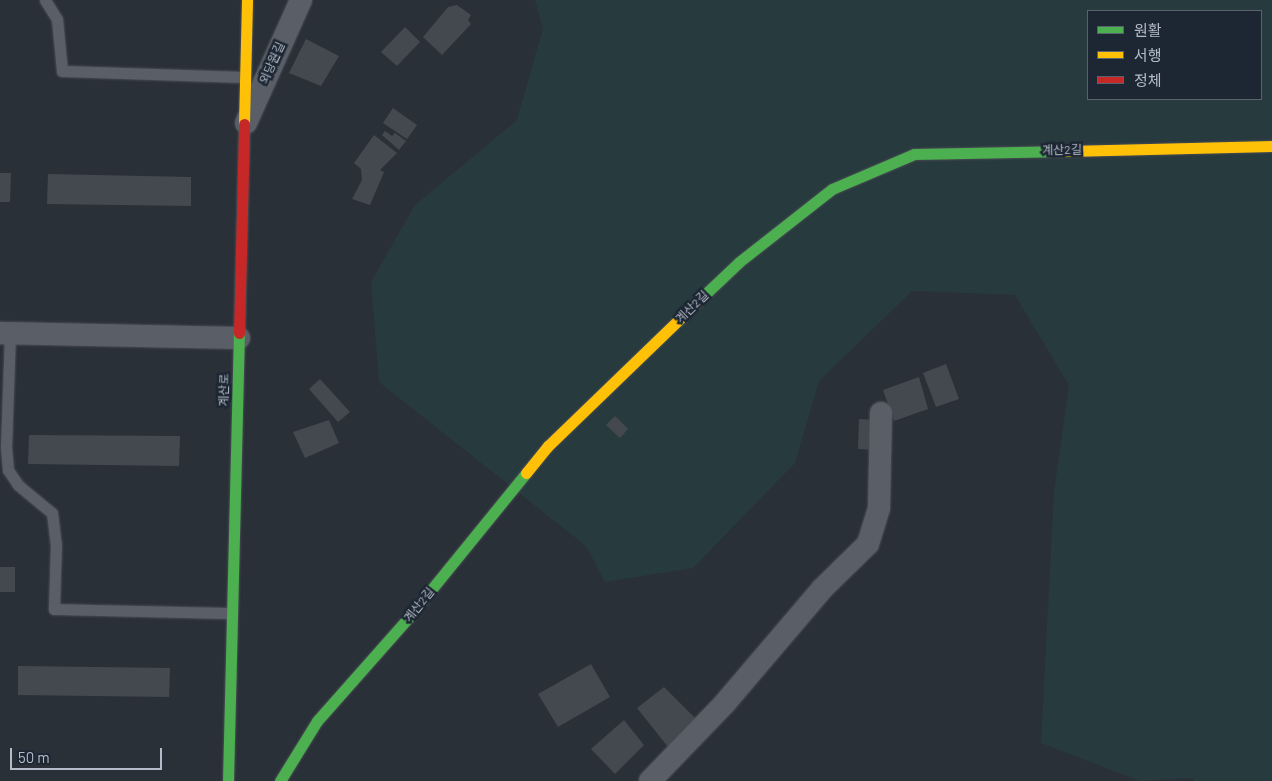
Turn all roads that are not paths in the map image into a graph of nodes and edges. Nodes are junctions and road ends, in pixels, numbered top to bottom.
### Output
1 (46, 0) edge
2 (247, 0) edge
3 (301, 0) edge
4 (245, 77) junction
5 (244, 126) junction
6 (1272, 146) edge
7 (5, 333) edge
8 (239, 338) junction
9 (881, 413) dead end
10 (232, 612) junction
11 (228, 781) edge
12 (280, 781) edge
13 (650, 781) edge

1 - 4 lane
2 - 4 street, 계산로
3 - 5 street, 외당원길
4 - 5 street, 계산로
5 - 8 street, 계산로
6 - 12 street, 계산2길
7 - 8 street
7 - 10 lane
8 - 10 street, 계산로
9 - 13 street
10 - 11 street, 계산로

